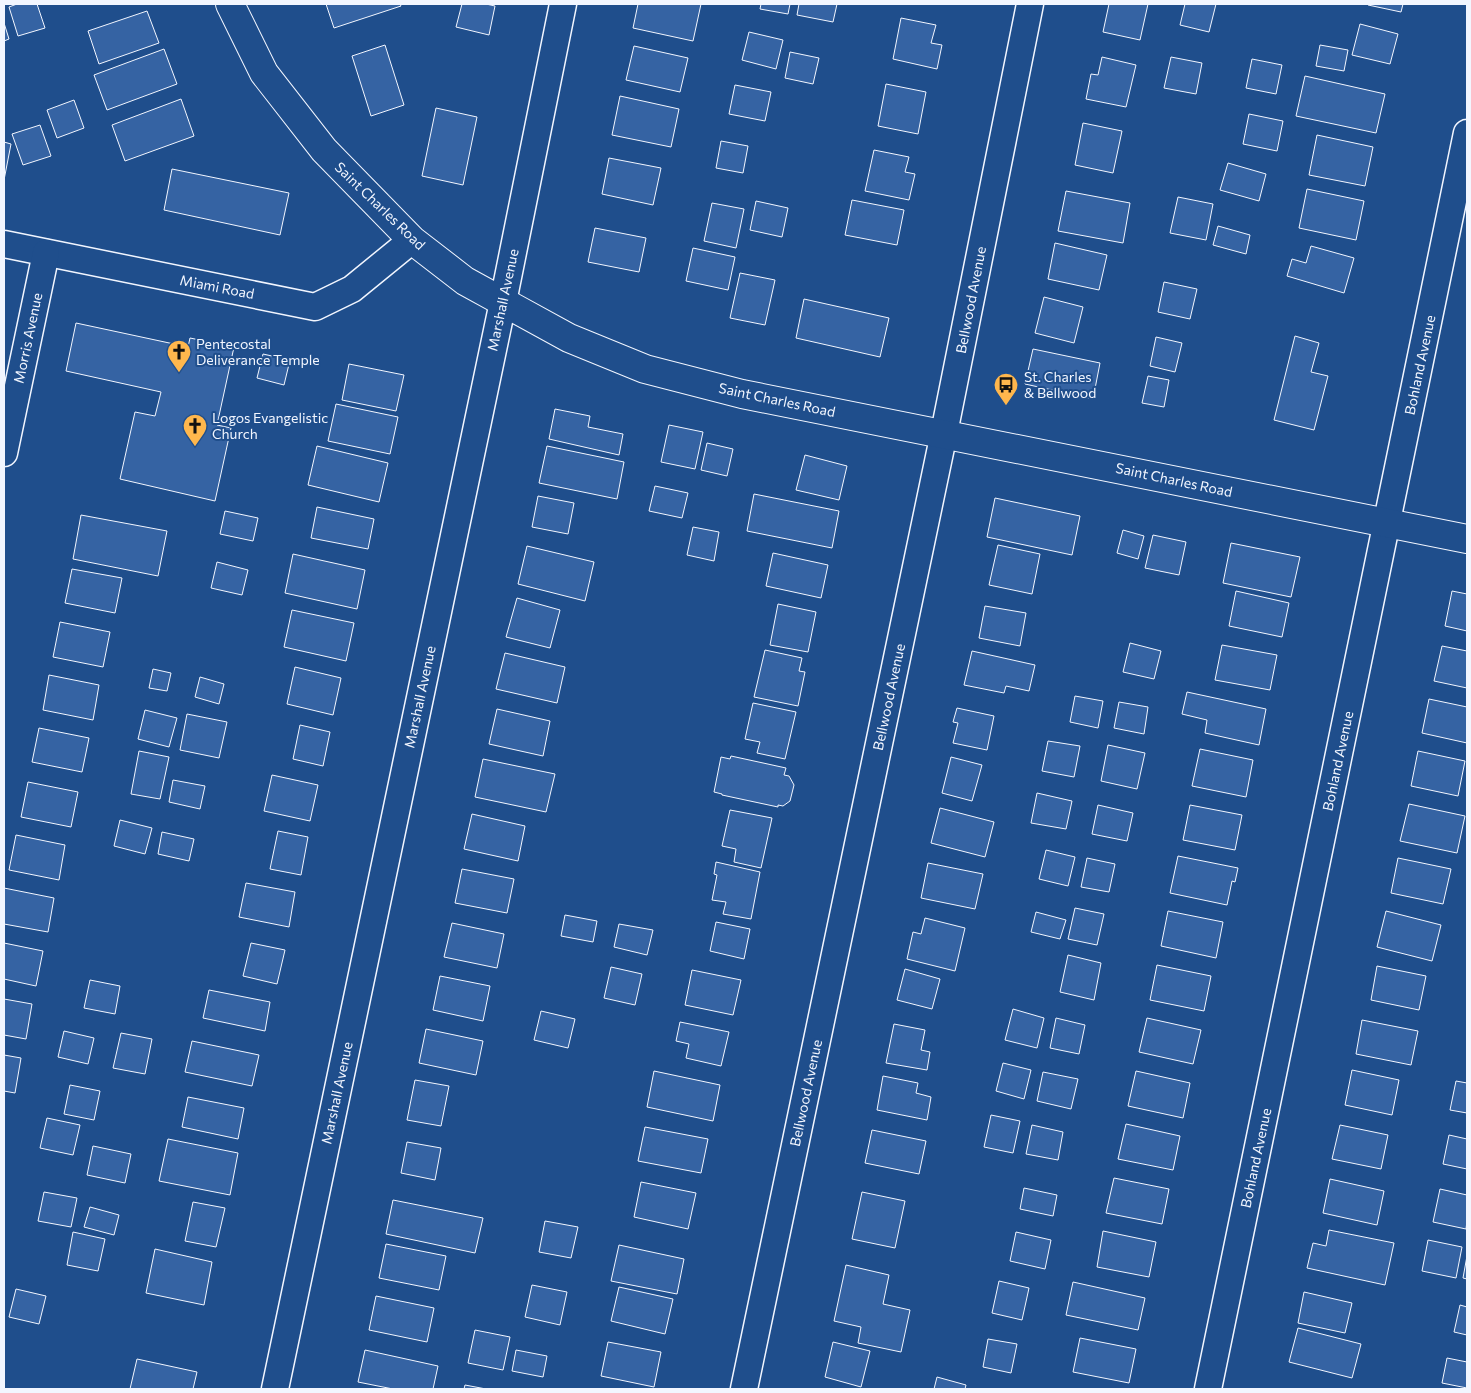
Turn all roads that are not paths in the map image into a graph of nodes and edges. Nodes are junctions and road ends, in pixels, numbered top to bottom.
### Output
1 (230, 4) edge
2 (564, 4) edge
3 (1030, 4) edge
4 (1467, 133) edge
5 (412, 240) junction
6 (4, 244) edge
7 (46, 252) junction
8 (503, 302) junction
9 (944, 433) junction
10 (4, 453) edge
11 (1387, 524) junction
12 (1467, 539) edge
13 (275, 1389) edge
14 (744, 1389) edge
15 (1208, 1389) edge

1 - 5 main road, Saint Charles Road
2 - 8 street, Marshall Avenue
3 - 9 street, Bellwood Avenue
4 - 11 street, Bohland Avenue
5 - 7 street, Miami Road
5 - 8 main road, Saint Charles Road
6 - 7 street, Miami Road
7 - 10 street, Morris Avenue
8 - 9 main road, Saint Charles Road
8 - 13 street, Marshall Avenue
9 - 11 main road, Saint Charles Road
9 - 14 street, Bellwood Avenue
11 - 12 main road, Saint Charles Road
11 - 15 street, Bohland Avenue

